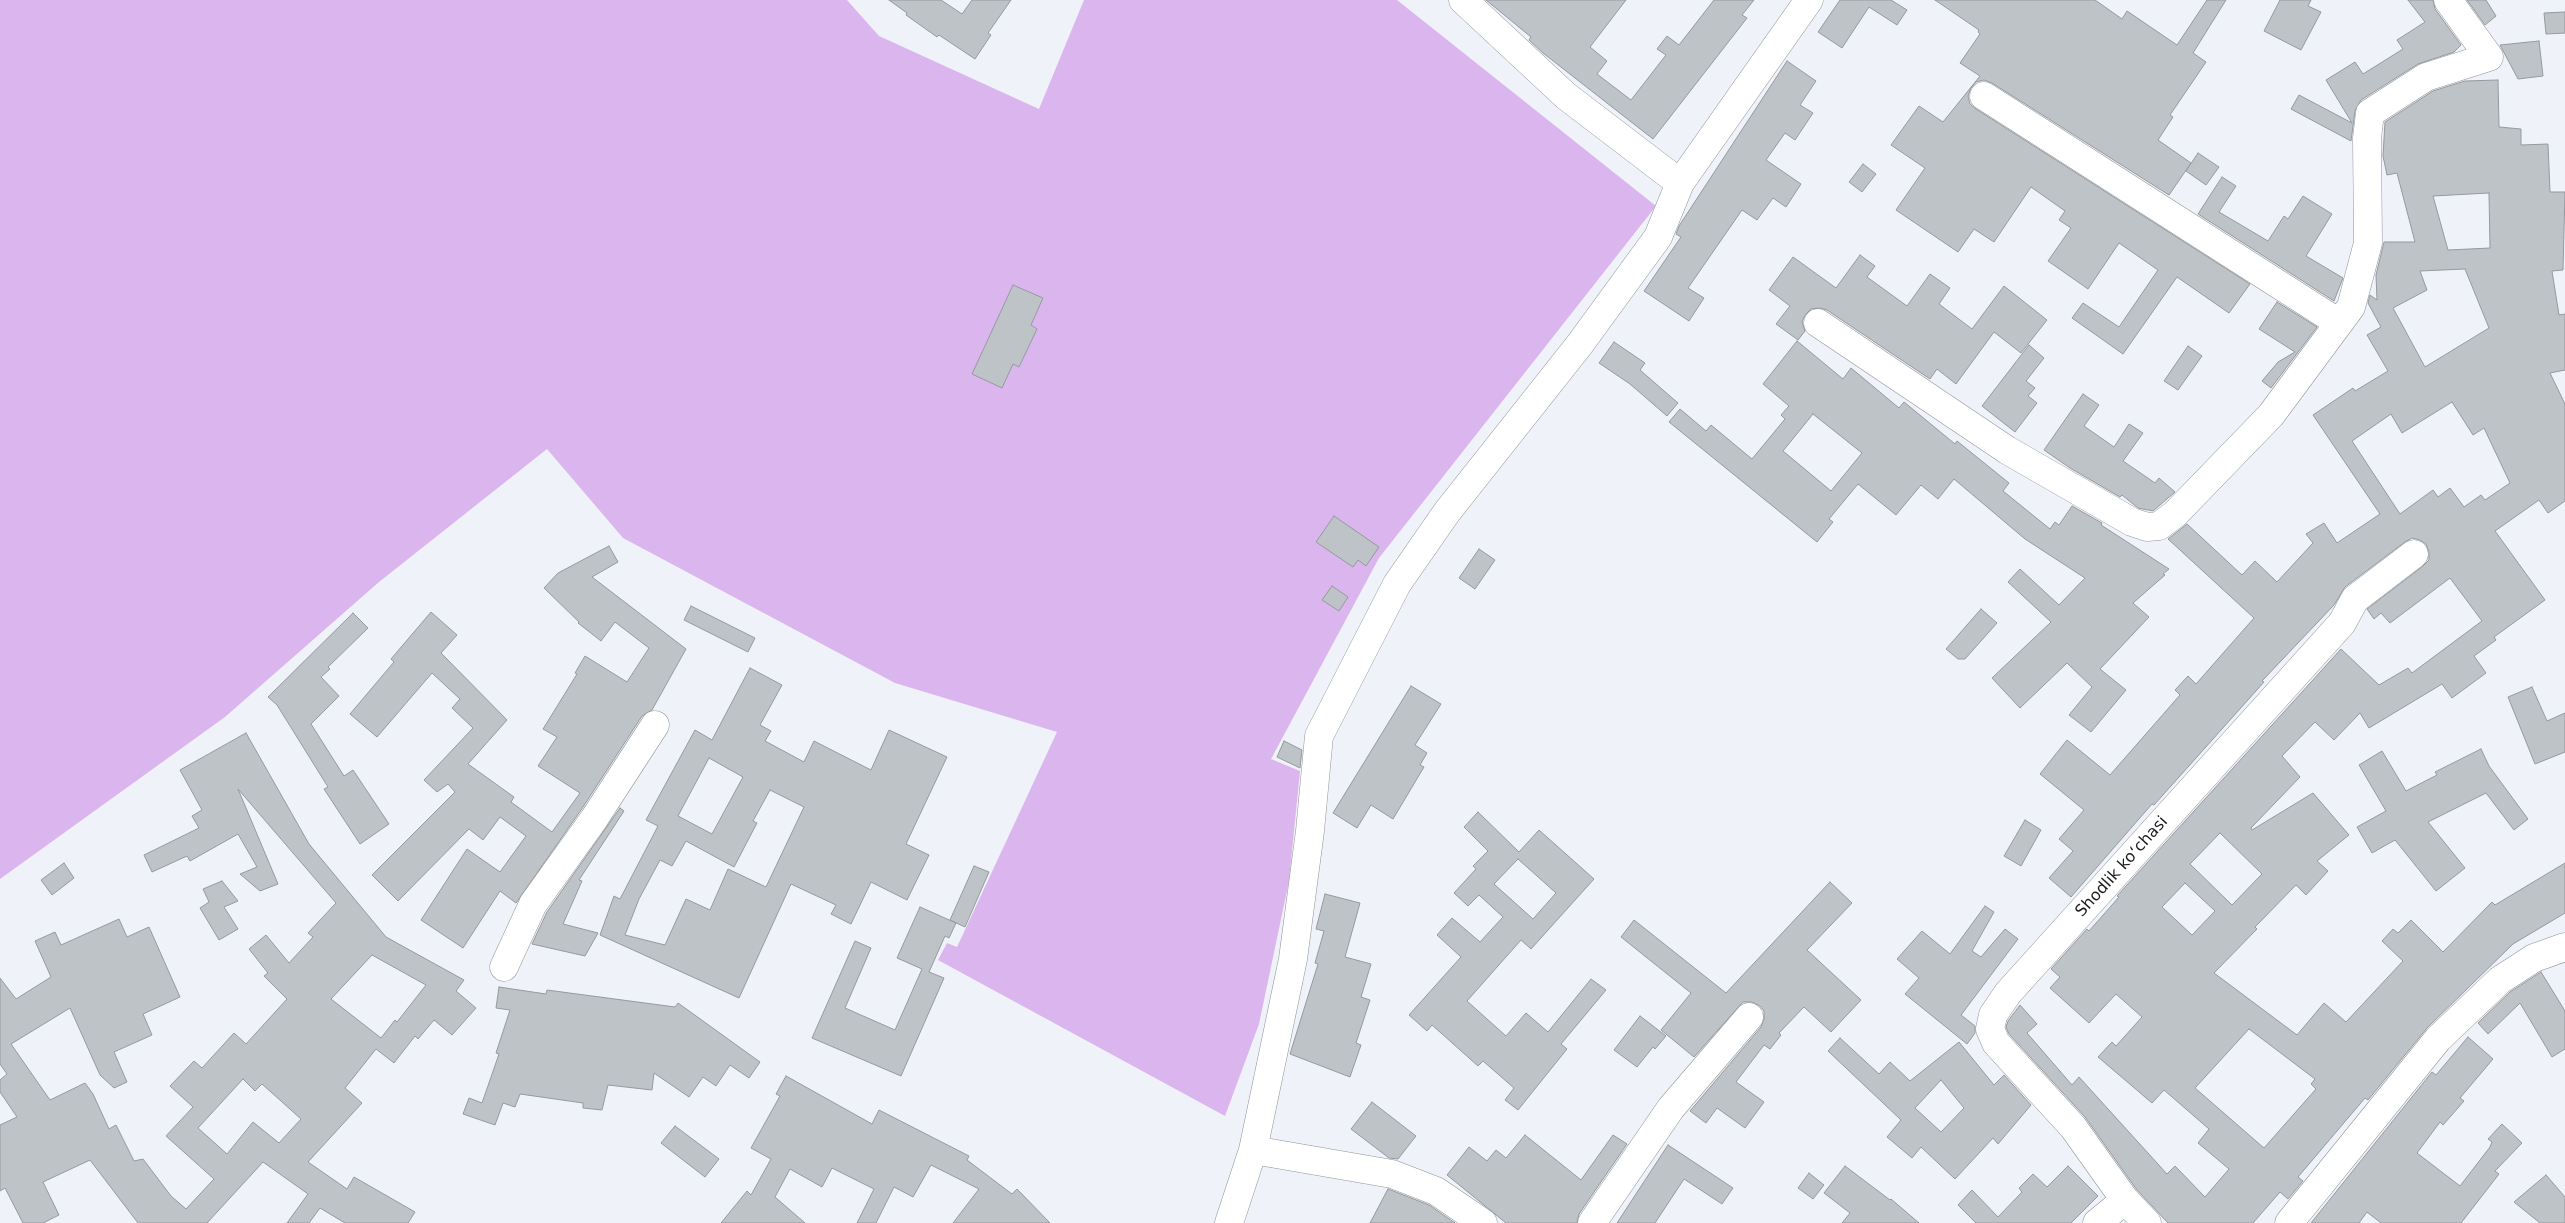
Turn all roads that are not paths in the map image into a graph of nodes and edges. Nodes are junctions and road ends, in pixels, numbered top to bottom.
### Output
1 (1463, 0) edge
2 (1809, 0) edge
3 (2448, 0) edge
4 (1984, 96) dead end
5 (1680, 183) junction
6 (2339, 322) junction
7 (1818, 323) dead end
8 (2414, 554) dead end
9 (655, 725) dead end
10 (2565, 947) edge
11 (504, 966) dead end
12 (1749, 1016) dead end
13 (1253, 1150) junction
14 (2125, 1200) junction
15 (1229, 1223) edge
16 (1483, 1223) edge
17 (1592, 1223) edge
18 (2097, 1223) edge
19 (2148, 1223) edge
20 (2289, 1223) edge

1 - 5 street
2 - 5 street
3 - 6 street
4 - 6 street
5 - 13 street
6 - 7 street
8 - 14 street, Shodlik koʻchasi
9 - 11 street
10 - 20 street
12 - 17 street
13 - 15 street
13 - 16 street
14 - 18 street
14 - 19 street, Shodlik koʻchasi

